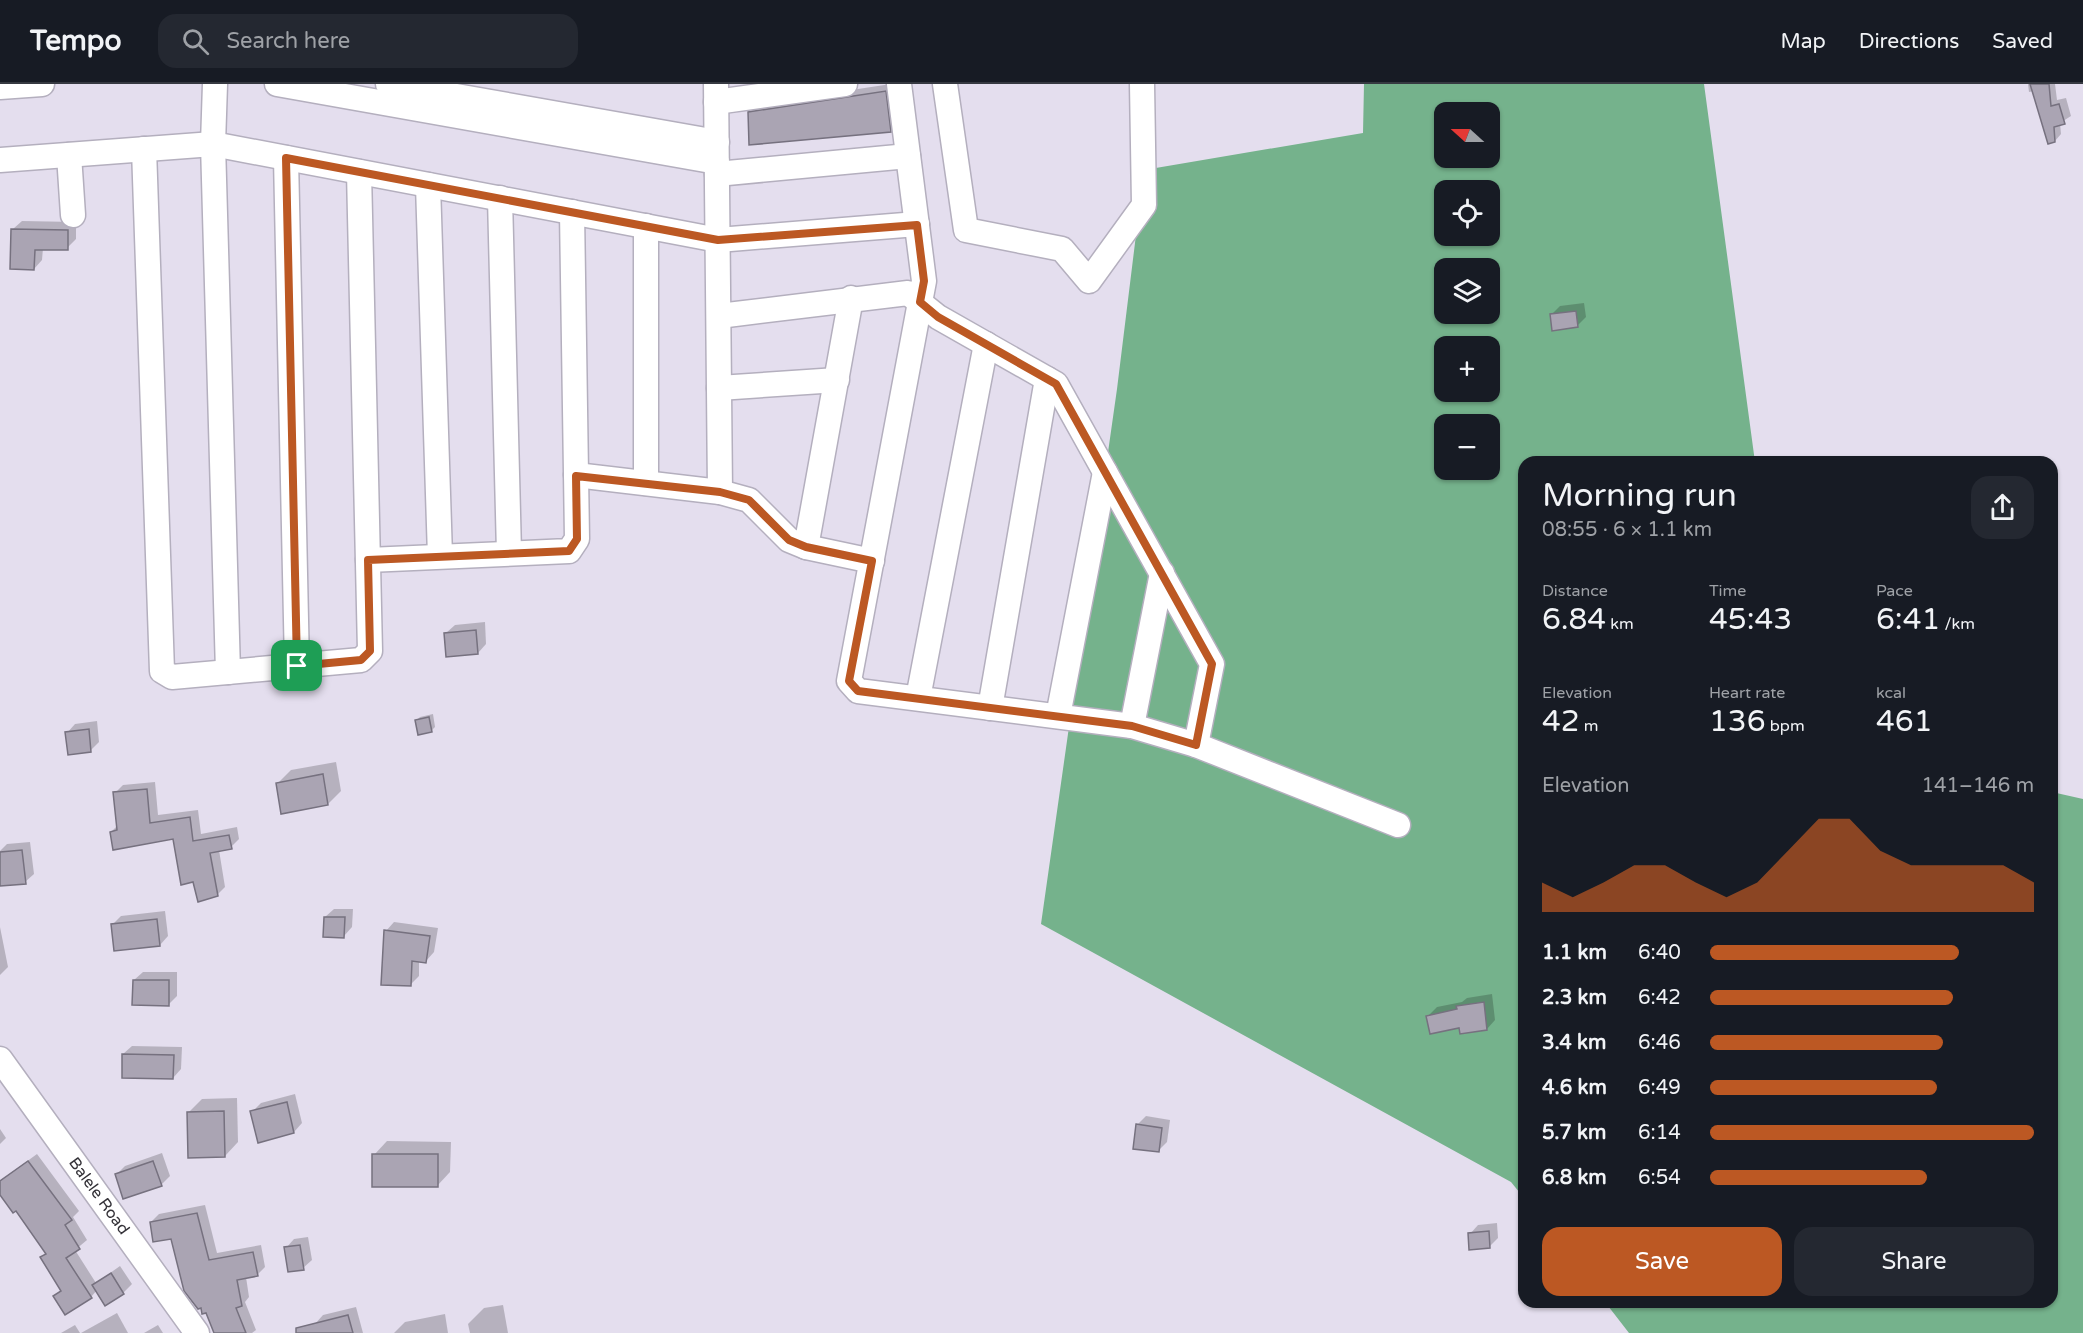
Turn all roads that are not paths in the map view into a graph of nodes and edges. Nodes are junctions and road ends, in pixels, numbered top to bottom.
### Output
1 (42, 84) edge
2 (215, 84) edge
3 (277, 84) edge
4 (388, 84) edge
5 (845, 84) edge
6 (899, 84) edge
7 (945, 84) edge
8 (1142, 84) edge
9 (0, 87) edge
10 (716, 93) edge
11 (492, 103) edge
12 (213, 144) junction
13 (144, 149) junction
14 (69, 155) junction
15 (908, 156) junction
16 (286, 158) junction
17 (717, 159) junction
18 (0, 160) edge
19 (359, 172) junction
20 (428, 185) junction
21 (500, 198) junction
22 (572, 212) junction
23 (74, 215) dead end
24 (917, 225) junction
25 (646, 226) junction
26 (718, 240) junction
27 (852, 298) junction
28 (920, 302) junction
29 (718, 316) junction
30 (986, 344) junction
31 (1047, 379) junction
32 (837, 380) junction
33 (719, 388) junction
34 (1105, 472) junction
35 (576, 476) junction
36 (646, 483) junction
37 (720, 492) junction
38 (806, 547) junction
39 (509, 554) junction
40 (440, 556) junction
41 (368, 560) junction
42 (872, 561) junction
43 (1162, 573) junction
44 (297, 666) junction
45 (228, 672) junction
46 (918, 698) junction
47 (990, 708) junction
48 (1058, 716) junction
49 (1132, 726) junction
50 (1196, 745) junction
51 (1398, 825) dead end
52 (0, 1059) edge
53 (197, 1333) edge

1 - 9 street
2 - 12 street
3 - 11 street
4 - 11 street
5 - 10 street
6 - 15 street
7 - 8 street
10 - 17 street
11 - 17 street
12 - 13 street
12 - 16 street
12 - 45 street
13 - 14 street
13 - 45 street
14 - 18 street
14 - 23 street
15 - 17 street
15 - 24 street
16 - 19 street
16 - 44 street
17 - 26 street
19 - 20 street
19 - 41 street
20 - 21 street
20 - 40 street
21 - 22 street
21 - 39 street
22 - 25 street
22 - 35 street
24 - 26 street
24 - 28 street
25 - 26 street
25 - 36 street
26 - 29 street
27 - 28 street
27 - 29 street
27 - 32 street
28 - 30 street
28 - 42 street
29 - 33 street
30 - 31 street
30 - 46 street
31 - 34 street
31 - 47 street
32 - 33 street
32 - 38 street
33 - 37 street
34 - 43 street
34 - 48 street
35 - 36 street
35 - 39 street
36 - 37 street
37 - 38 street
38 - 42 street
39 - 40 street
40 - 41 street
41 - 44 street
42 - 46 street
43 - 49 street
43 - 50 street
44 - 45 street
46 - 47 street
47 - 48 street
48 - 49 street
49 - 50 street
50 - 51 street
52 - 53 street, Balele Road

